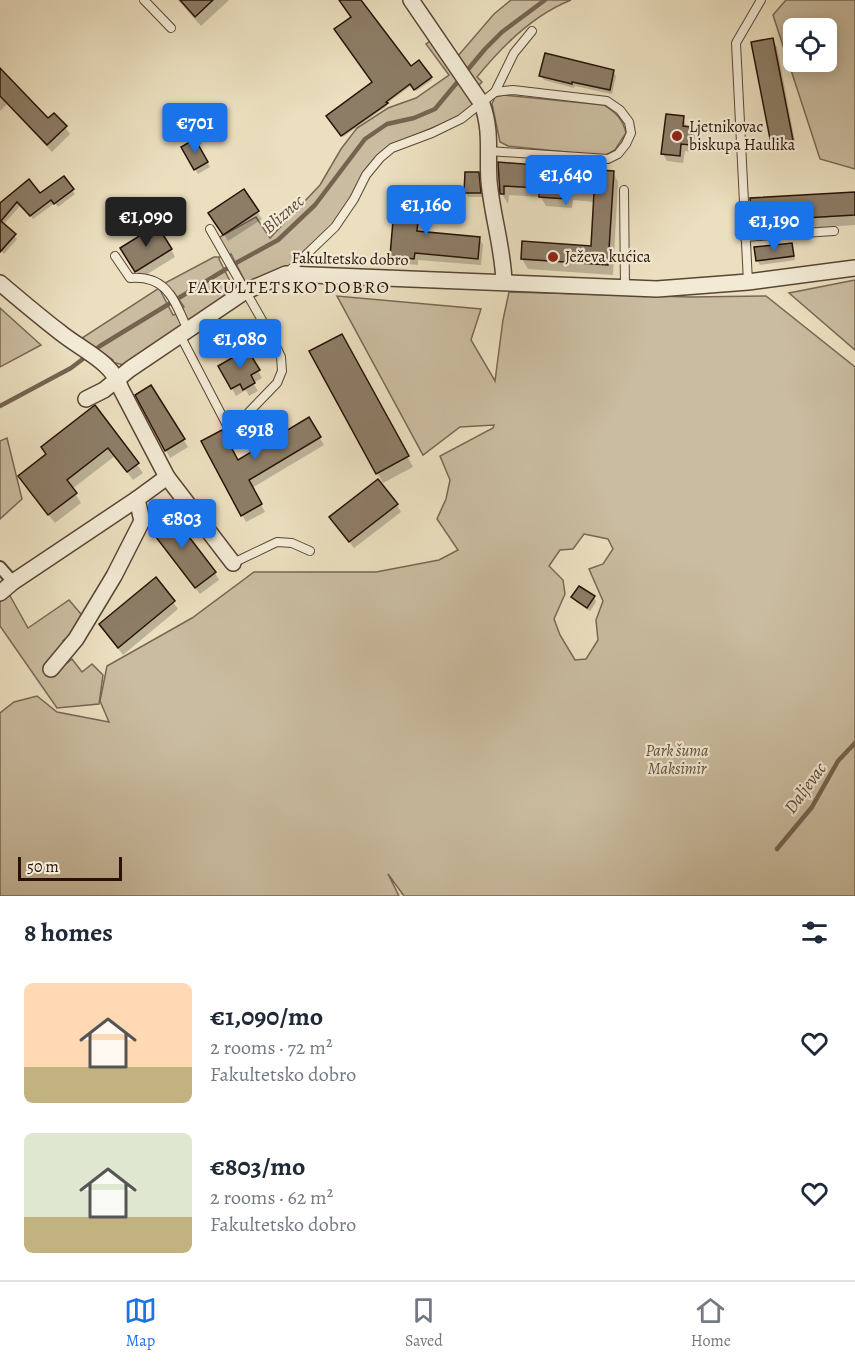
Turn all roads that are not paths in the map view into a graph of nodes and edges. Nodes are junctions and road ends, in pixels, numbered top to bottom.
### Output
1 (144, 0) edge
2 (411, 0) edge
3 (761, 0) edge
4 (171, 28) dead end
5 (532, 31) dead end
6 (495, 92) junction
7 (482, 104) junction
8 (489, 152) junction
9 (624, 190) dead end
10 (210, 230) dead end
11 (834, 231) dead end
12 (744, 237) junction
13 (115, 256) dead end
14 (855, 268) edge
15 (286, 274) junction
16 (504, 282) junction
17 (748, 282) junction
18 (0, 283) edge
19 (241, 286) junction
20 (625, 288) junction
21 (184, 332) junction
22 (118, 378) junction
23 (86, 399) dead end
24 (249, 412) dead end
25 (231, 433) dead end
26 (167, 477) junction
27 (137, 499) junction
28 (310, 551) dead end
29 (233, 563) joint
30 (0, 567) edge
31 (13, 582) junction
32 (0, 593) edge
33 (51, 669) dead end

1 - 4 lane
2 - 7 street
3 - 12 lane
5 - 6 lane
6 - 7 lane
6 - 8 lane
7 - 8 street
7 - 15 lane
8 - 16 street
9 - 20 lane
10 - 19 lane
11 - 12 lane
12 - 17 lane
13 - 21 lane
14 - 17 street, Fakultetsko dobro
15 - 16 street, Fakultetsko dobro
15 - 19 street, Fakultetsko dobro
16 - 20 street, Fakultetsko dobro
17 - 20 street, Fakultetsko dobro
18 - 22 street
19 - 21 street, Fakultetsko dobro
19 - 24 lane
21 - 22 street, Fakultetsko dobro
21 - 25 lane
22 - 23 street, Fakultetsko dobro
22 - 26 street
26 - 27 street
26 - 29 street
27 - 31 street
27 - 33 street
28 - 29 lane
30 - 31 street
31 - 32 street

